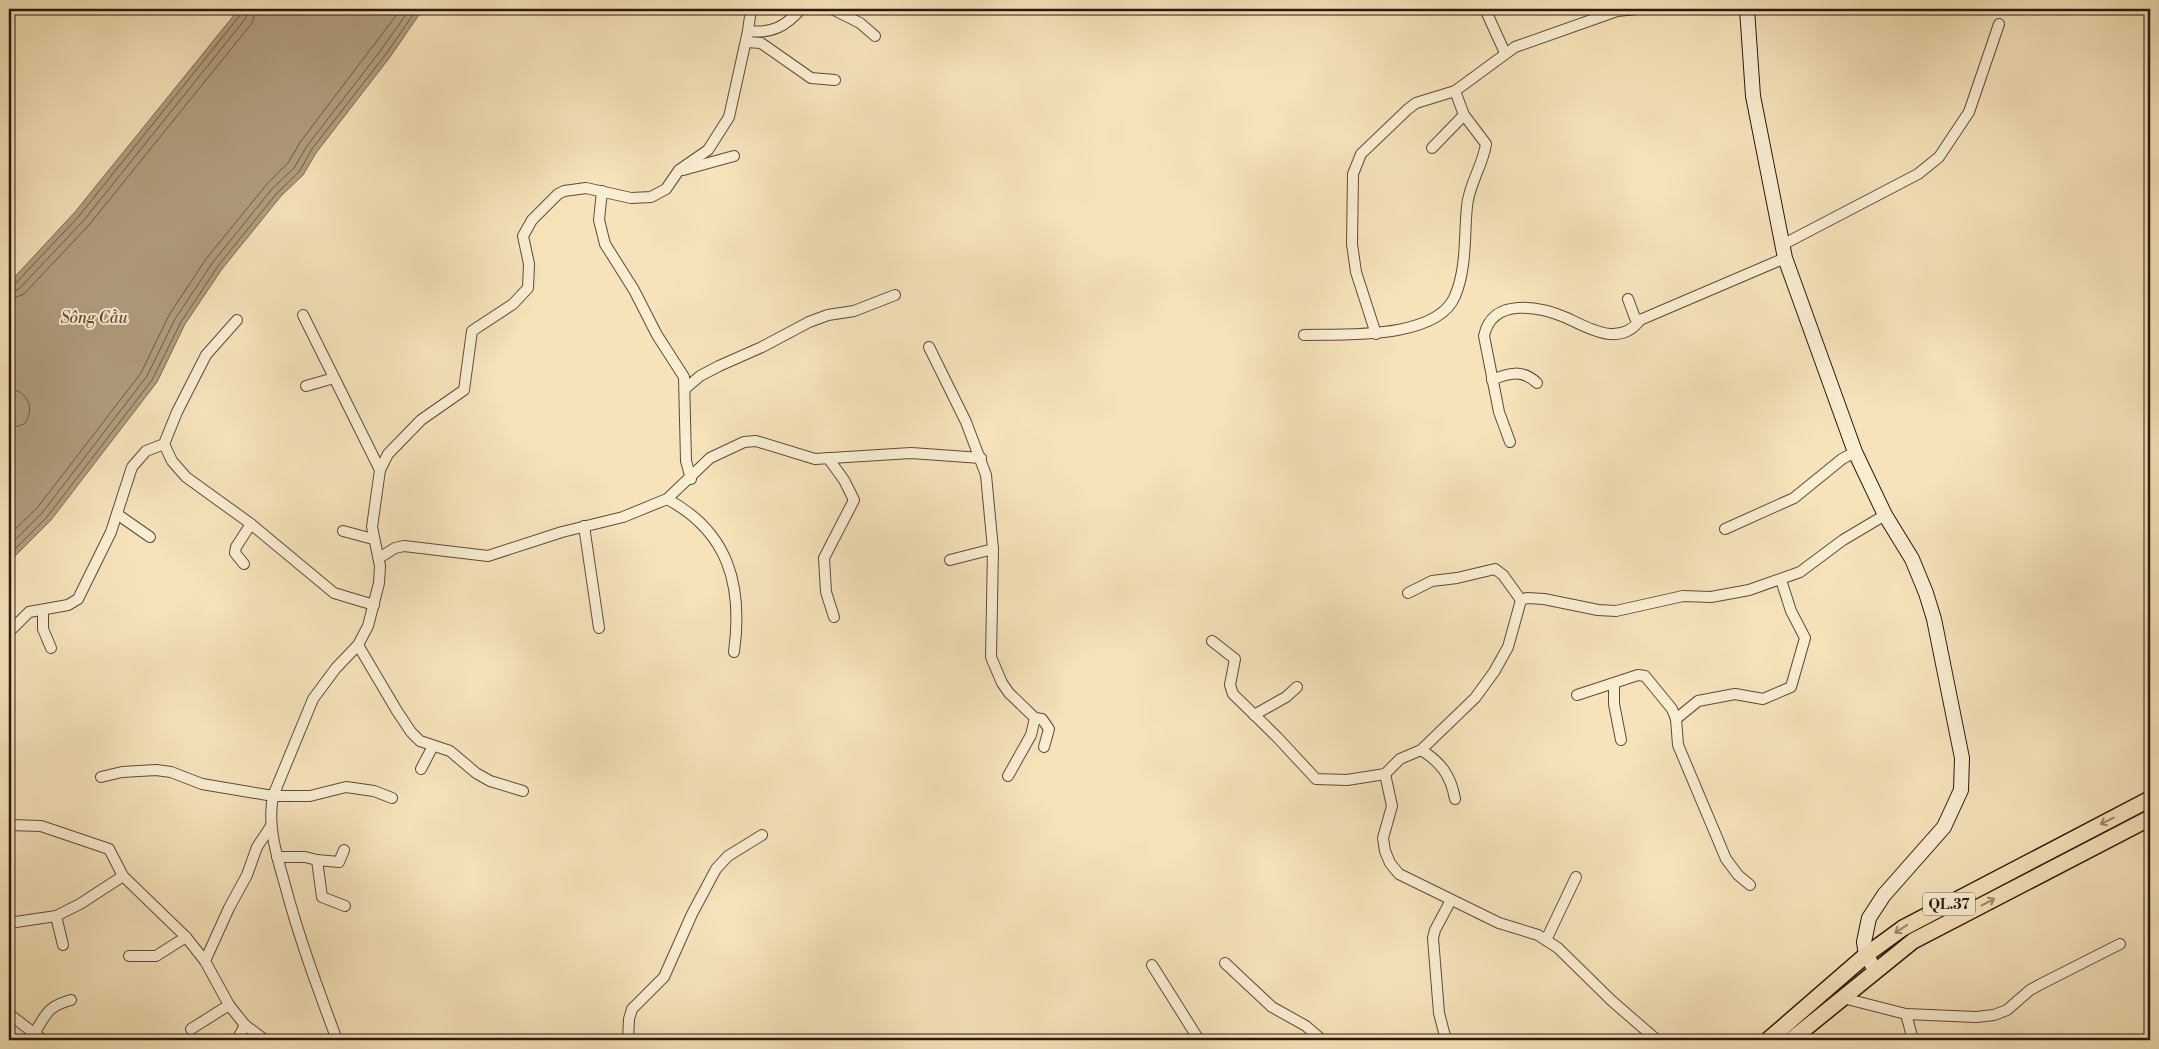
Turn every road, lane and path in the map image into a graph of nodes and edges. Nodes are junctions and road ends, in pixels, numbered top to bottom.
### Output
1 (751, 9) edge
2 (802, 9) edge
3 (832, 9) edge
4 (1485, 9) edge
5 (1637, 9) edge
6 (1747, 9) edge
7 (1999, 24) dead end
8 (748, 31) junction
9 (875, 36) dead end
10 (746, 42) junction
11 (1505, 53) junction
12 (835, 80) dead end
13 (1455, 91) junction
14 (1464, 115) junction
15 (1432, 148) dead end
16 (734, 156) dead end
17 (679, 170) junction
18 (602, 191) junction
19 (1783, 252) junction
20 (895, 295) dead end
21 (1628, 298) dead end
22 (303, 315) dead end
23 (237, 320) dead end
24 (1640, 320) junction
25 (1376, 334) junction
26 (1304, 335) dead end
27 (929, 347) dead end
28 (334, 378) junction
29 (1492, 380) junction
30 (1536, 383) dead end
31 (306, 386) dead end
32 (686, 388) junction
33 (1510, 442) dead end
34 (164, 444) junction
35 (1855, 452) junction
36 (828, 458) junction
37 (981, 458) junction
38 (380, 470) junction
39 (691, 479) junction
40 (667, 499) junction
41 (117, 514) junction
42 (1885, 515) junction
43 (251, 524) junction
44 (584, 526) junction
45 (1725, 528) dead end
46 (343, 531) dead end
47 (150, 537) dead end
48 (373, 539) junction
49 (992, 549) junction
50 (379, 558) junction
51 (950, 560) dead end
52 (244, 564) dead end
53 (1782, 580) junction
54 (1408, 593) dead end
55 (1521, 600) junction
56 (374, 605) junction
57 (43, 610) junction
58 (834, 617) dead end
59 (599, 628) dead end
60 (9, 632) edge
61 (1212, 641) dead end
62 (358, 645) junction
63 (51, 648) dead end
64 (734, 652) dead end
65 (1614, 684) junction
66 (1297, 687) dead end
67 (1577, 695) dead end
68 (1254, 715) junction
69 (1035, 718) junction
70 (1676, 720) junction
71 (1621, 740) dead end
72 (433, 746) junction
73 (1044, 747) dead end
74 (1420, 750) junction
75 (421, 768) dead end
76 (1385, 774) junction
77 (1008, 776) dead end
78 (101, 777) dead end
79 (524, 791) dead end
80 (273, 796) junction
81 (392, 798) dead end
82 (2150, 799) edge
83 (1455, 800) dead end
84 (2150, 818) edge
85 (9, 825) edge
86 (271, 826) junction
87 (762, 835) dead end
88 (344, 850) dead end
89 (277, 857) junction
90 (317, 860) junction
91 (122, 876) junction
92 (1576, 877) dead end
93 (1750, 885) dead end
94 (1451, 900) junction
95 (345, 906) dead end
96 (56, 916) junction
97 (9, 923) edge
98 (186, 937) junction
99 (1546, 940) junction
100 (2120, 944) dead end
101 (63, 945) dead end
102 (1866, 955) junction
103 (129, 956) dead end
104 (205, 961) junction
105 (1225, 963) dead end
106 (1152, 965) dead end
107 (1876, 971) junction
108 (1843, 998) junction
109 (71, 1000) dead end
110 (228, 1006) junction
111 (9, 1014) edge
112 (1906, 1014) junction
113 (245, 1025) junction
114 (191, 1029) dead end
115 (39, 1037) edge
116 (237, 1040) edge
117 (265, 1040) edge
118 (337, 1040) edge
119 (473, 1040) edge
120 (480, 1040) edge
121 (628, 1040) edge
122 (1198, 1040) edge
123 (1322, 1040) edge
124 (1446, 1040) edge
125 (1657, 1040) edge
126 (1768, 1040) edge
127 (1791, 1040) edge
128 (1913, 1040) edge

1 - 8 street
2 - 8 street
3 - 9 street
4 - 11 street
5 - 11 street
6 - 19 main road
7 - 19 street
8 - 10 street
10 - 12 street
10 - 17 street
11 - 13 street
13 - 14 street
13 - 25 street
14 - 15 street
14 - 25 street
16 - 17 street
17 - 18 street
18 - 32 street
18 - 38 street
19 - 24 street
19 - 35 main road
20 - 32 street
21 - 24 street
22 - 28 street
23 - 34 street
24 - 29 street
25 - 26 street
27 - 37 street
28 - 31 street
28 - 38 street
29 - 30 street
29 - 33 street
32 - 39 street
34 - 41 street
34 - 43 street
35 - 42 main road
35 - 45 street
36 - 37 street
36 - 39 street
36 - 58 street
37 - 49 street
38 - 48 street
39 - 40 street
40 - 44 street
40 - 64 street
41 - 47 street
41 - 57 street
42 - 53 street
42 - 102 main road
43 - 52 street
43 - 56 street
44 - 50 street
44 - 59 street
46 - 48 street
48 - 50 street
49 - 51 street
49 - 69 street
50 - 56 street
53 - 55 street
53 - 70 street
54 - 55 street
55 - 74 street
56 - 62 street
57 - 60 street
57 - 63 street
61 - 68 street
62 - 72 street
62 - 80 street
65 - 67 street
65 - 70 street
65 - 71 street
66 - 68 street
68 - 76 street
69 - 73 street
69 - 77 street
70 - 93 street
72 - 75 street
72 - 79 street
74 - 76 street
74 - 83 street
76 - 94 street
78 - 80 street
80 - 81 street
80 - 86 street
82 -> 102 main road, QL.37
107 -> 84 main road, QL.37
85 - 91 street
86 - 89 street
86 - 104 street
87 - 121 street
88 - 90 street
89 - 90 street
89 - 118 street
90 - 95 street
91 - 96 street
91 - 98 street
92 - 99 street
94 - 99 street
94 - 124 street
96 - 97 street
96 - 101 street
98 - 103 street
98 - 104 street
99 - 125 street
100 - 112 street
102 - 107 main road
102 - 126 main road, QL.37
104 - 110 street
105 - 123 street
106 - 122 street
107 - 108 main road, QL.37
108 - 112 street
108 - 127 main road, QL.37
109 - 115 street
110 - 113 street
110 - 114 street
111 - 115 street
112 - 128 street
113 - 116 street
113 - 117 street
119 - 120 street

